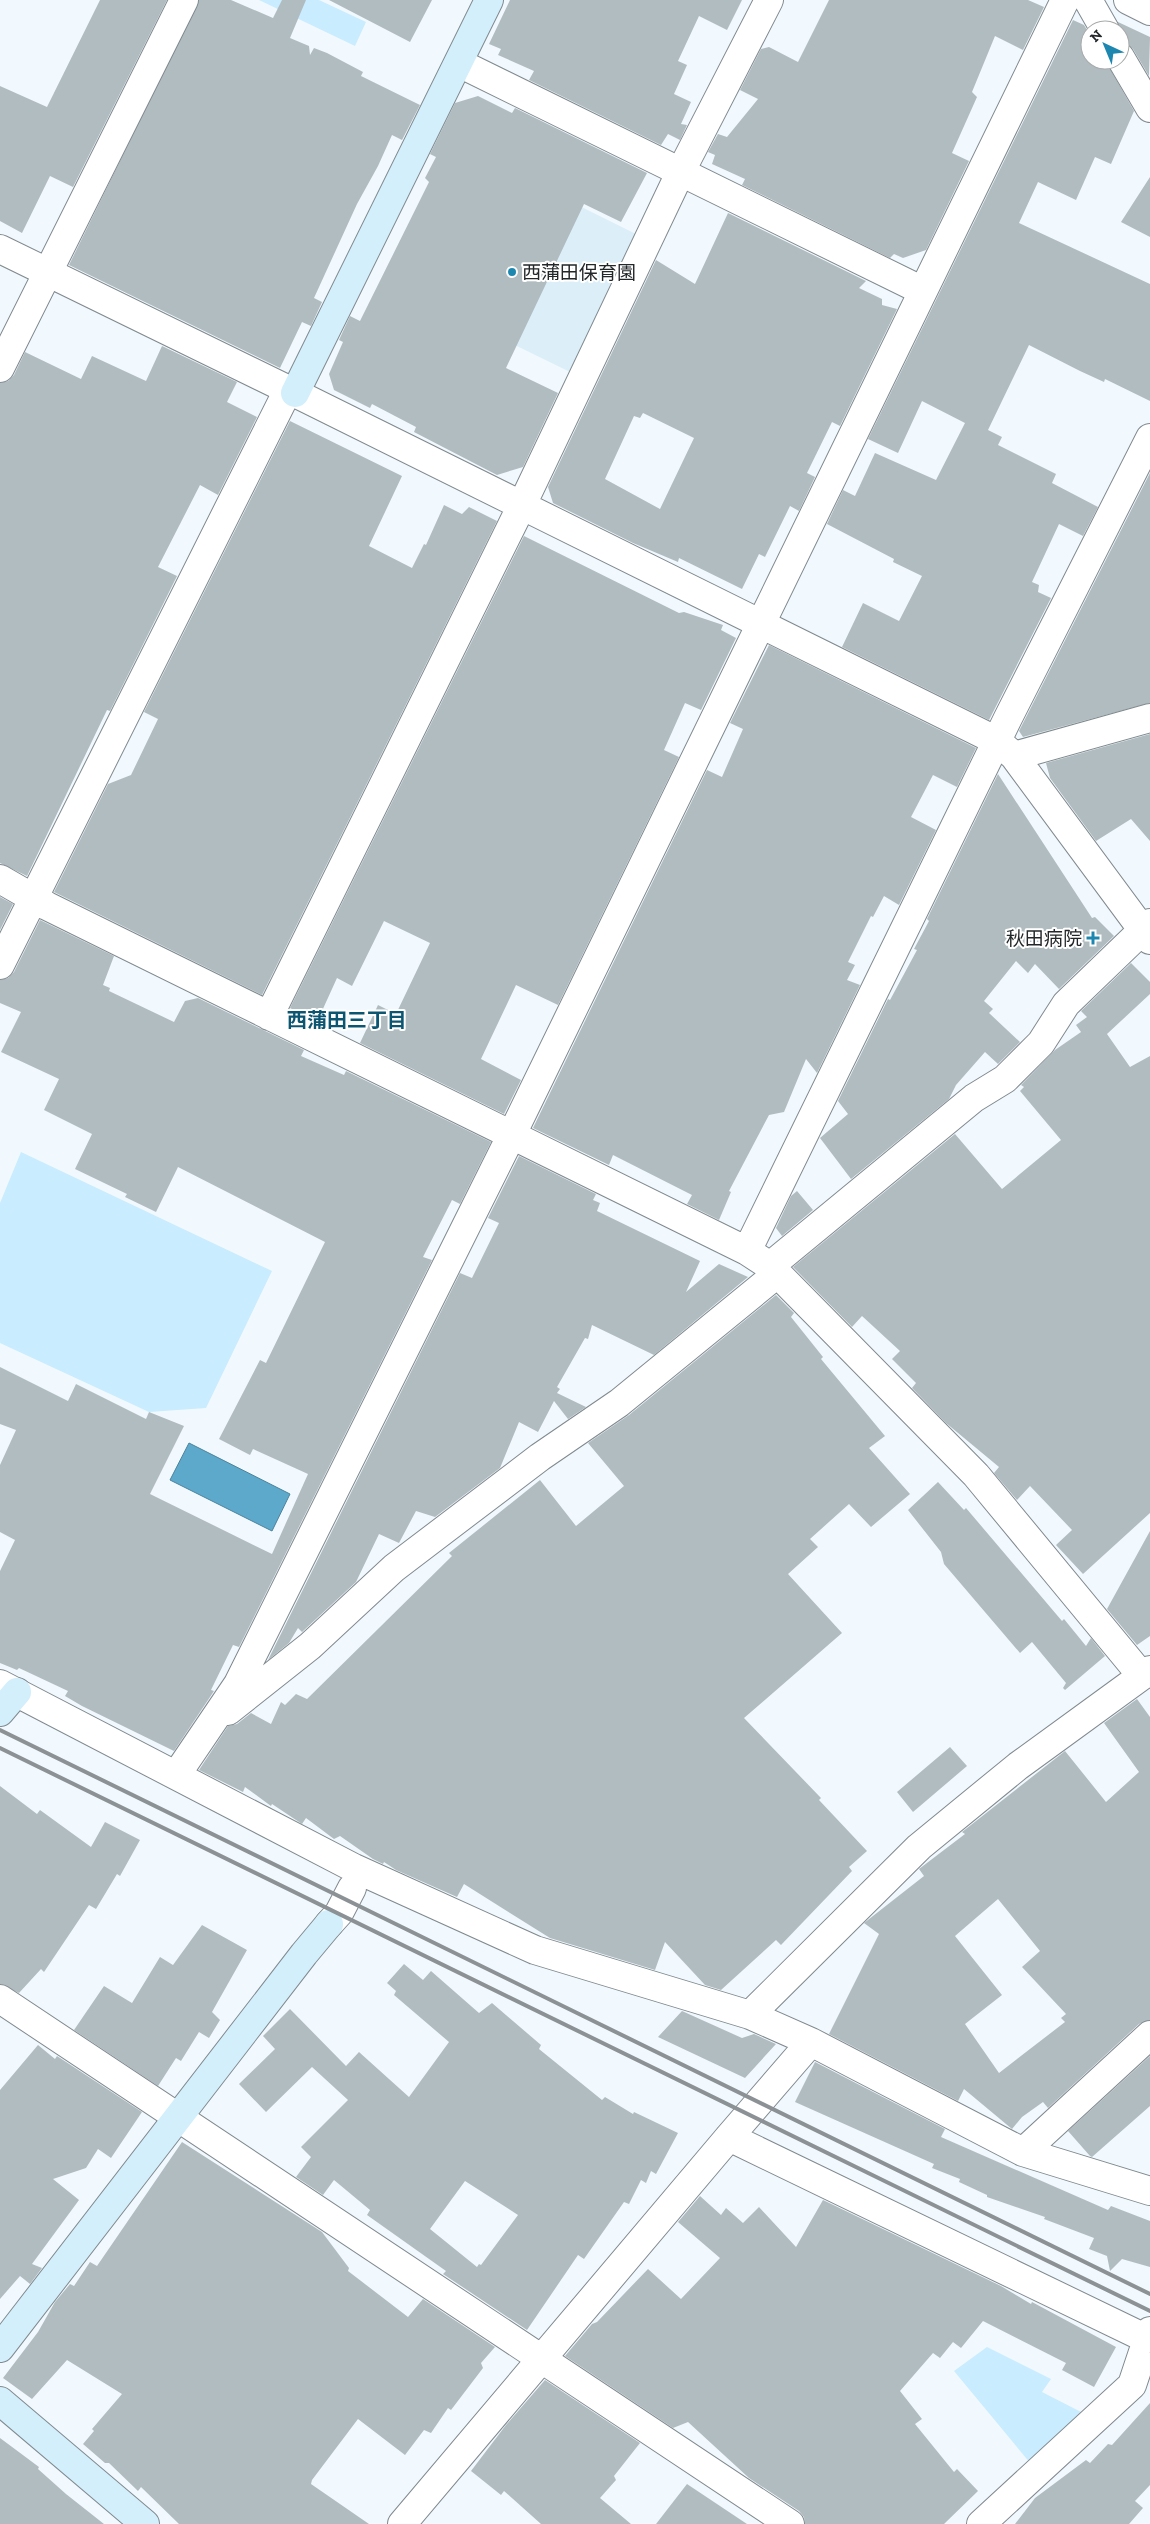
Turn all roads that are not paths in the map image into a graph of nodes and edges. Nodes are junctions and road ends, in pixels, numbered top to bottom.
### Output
1 (184, 0) edge
2 (489, 0) edge
3 (769, 0) edge
4 (1065, 0) edge
5 (1088, 0) edge
6 (1128, 0) edge
7 (1150, 11) edge
8 (1099, 20) edge
9 (459, 63) junction
10 (1128, 70) edge
11 (1150, 108) edge
12 (680, 173) junction
13 (0, 249) edge
14 (48, 272) junction
15 (923, 291) junction
16 (0, 368) edge
17 (292, 391) junction
18 (1150, 438) edge
19 (522, 505) junction
20 (760, 624) junction
21 (1150, 718) edge
22 (1005, 748) junction
23 (0, 879) edge
24 (33, 899) junction
25 (1147, 931) edge
26 (0, 965) edge
27 (270, 1016) junction
28 (510, 1137) junction
29 (747, 1251) junction
30 (773, 1270) junction
31 (1146, 1673) edge
32 (6, 1696) edge
33 (209, 1726) junction
34 (177, 1774) junction
35 (352, 1888) dead end
36 (0, 1999) edge
37 (750, 2015) junction
38 (1150, 2035) edge
39 (811, 2042) junction
40 (178, 2117) junction
41 (729, 2137) junction
42 (1023, 2152) junction
43 (1150, 2191) edge
44 (1148, 2335) edge
45 (0, 2348) edge
46 (540, 2360) junction
47 (0, 2401) edge
48 (145, 2524) edge
49 (402, 2524) edge
50 (790, 2524) edge
51 (981, 2524) edge

1 - 14 street
2 - 9 street
3 - 12 street
4 - 15 street
5 - 8 street
6 - 7 street
9 - 12 street
9 - 17 street
10 - 11 street
12 - 15 street
12 - 19 street
13 - 14 street
14 - 16 street
14 - 17 street
15 - 20 street
17 - 19 street
17 - 24 street
18 - 22 street
19 - 20 street
19 - 27 street
20 - 22 street
20 - 28 street
21 - 22 street
22 - 25 street
22 - 29 street
23 - 24 street
24 - 26 street
24 - 27 street
25 - 30 street
27 - 28 street
28 - 29 street
28 - 33 street
29 - 30 street
30 - 31 street
30 - 33 street
31 - 37 street
32 - 34 street
33 - 34 street
34 - 37 street
35 - 40 street
36 - 40 street
37 - 39 street
38 - 42 street
39 - 41 street
39 - 42 street
40 - 45 street
40 - 46 street
41 - 44 street
41 - 46 street
42 - 43 street
44 - 51 street
46 - 49 street
46 - 50 street
47 - 48 street

